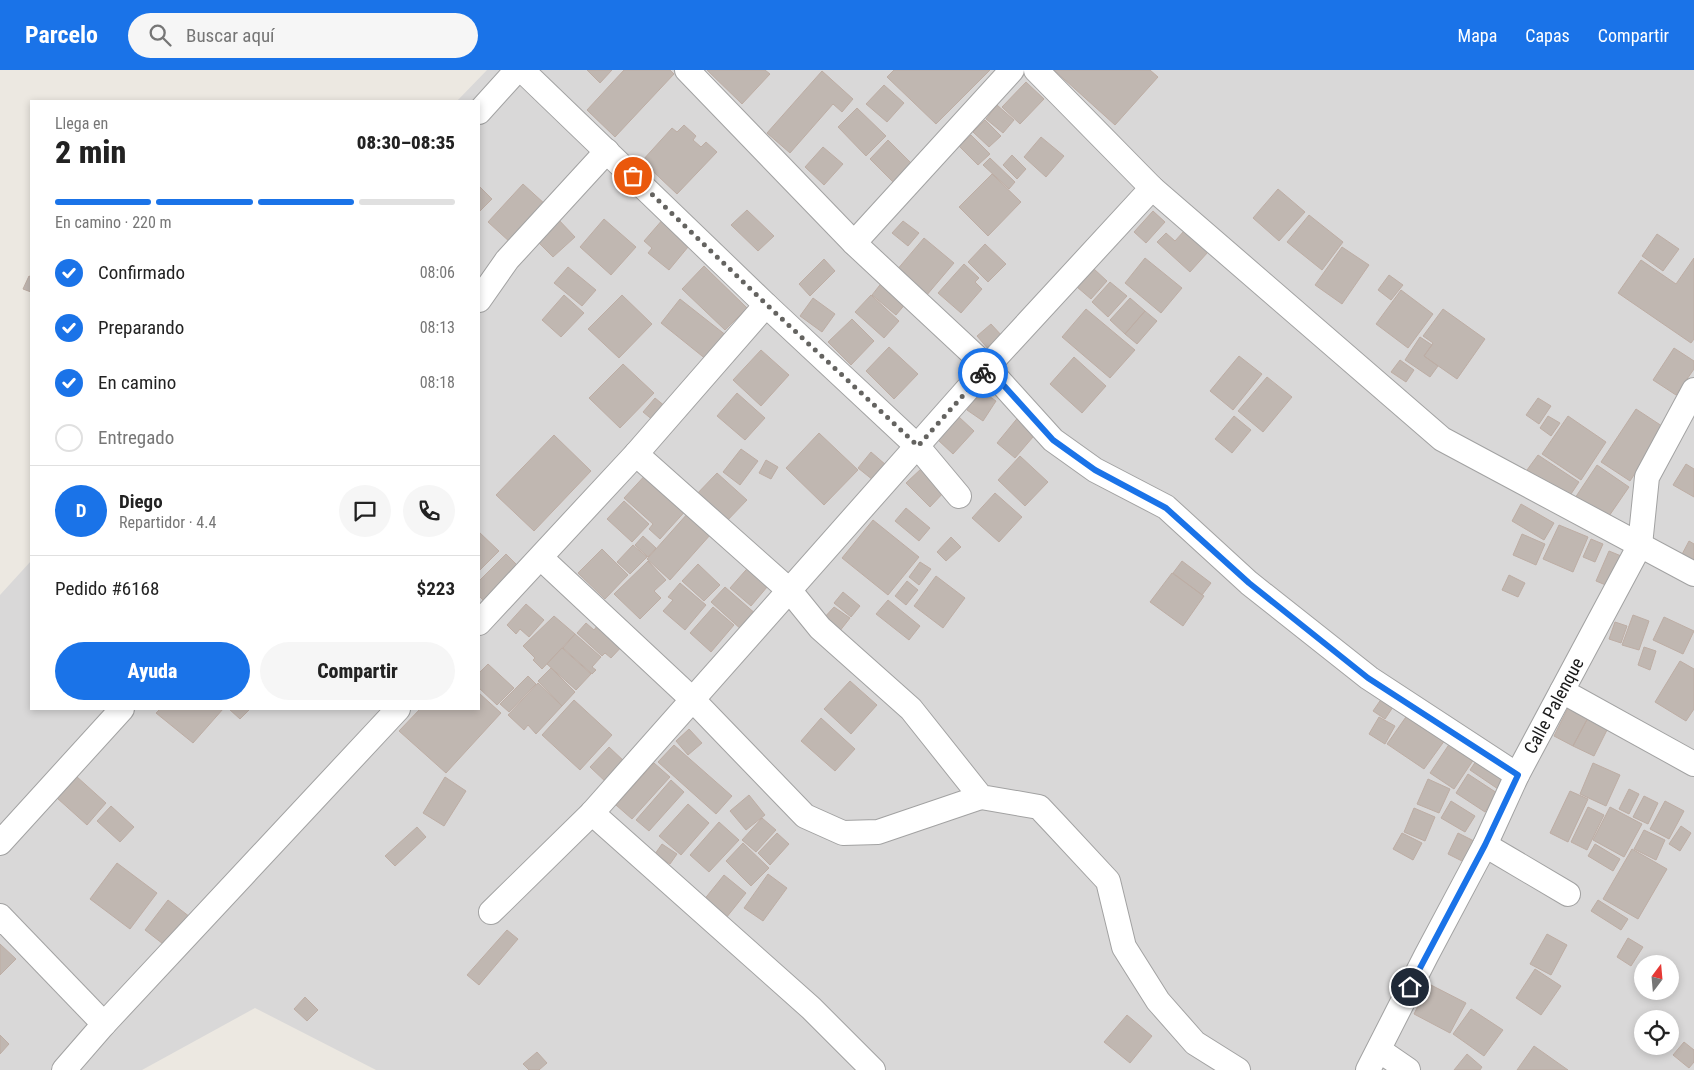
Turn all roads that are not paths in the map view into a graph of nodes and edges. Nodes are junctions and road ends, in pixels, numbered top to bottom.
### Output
1 (517, 70) edge
2 (522, 70) edge
3 (687, 70) edge
4 (1012, 70) edge
5 (1036, 70) edge
6 (480, 111) edge
7 (607, 151) junction
8 (1152, 188) junction
9 (854, 243) junction
10 (480, 299) edge
11 (766, 304) junction
12 (988, 368) junction
13 (1694, 390) edge
14 (918, 446) junction
15 (636, 454) junction
16 (959, 496) dead end
17 (1640, 545) junction
18 (541, 558) junction
19 (1694, 574) edge
20 (790, 591) junction
21 (480, 622) edge
22 (1562, 691) junction
23 (693, 700) junction
24 (121, 710) edge
25 (397, 710) edge
26 (1694, 764) edge
27 (1518, 775) junction
28 (981, 797) junction
29 (592, 813) junction
30 (0, 843) edge
31 (1485, 845) junction
32 (1568, 894) dead end
33 (491, 912) dead end
34 (0, 916) edge
35 (104, 1024) junction
36 (1374, 1060) edge
37 (64, 1070) edge
38 (873, 1070) edge
39 (1238, 1070) edge
40 (1408, 1070) edge

1 - 6 street
2 - 7 street
3 - 9 street
4 - 9 street
5 - 8 street
7 - 10 street
7 - 11 street
8 - 12 street
8 - 17 street
9 - 12 street
11 - 14 street
11 - 15 street
12 - 14 street
12 - 27 street
13 - 17 street, Calle Palenque
14 - 16 street
14 - 20 street
15 - 18 street
15 - 20 street
17 - 19 street
17 - 22 street, Calle Palenque
18 - 21 street
18 - 23 street
20 - 23 street
20 - 28 street
22 - 26 street
22 - 27 street, Calle Palenque
23 - 28 street
23 - 29 street
24 - 30 street
25 - 35 street
27 - 31 street, Calle Palenque
28 - 39 street
29 - 33 street
29 - 38 street
31 - 32 street
31 - 36 street, Calle Palenque
34 - 35 street
35 - 37 street
36 - 40 street

